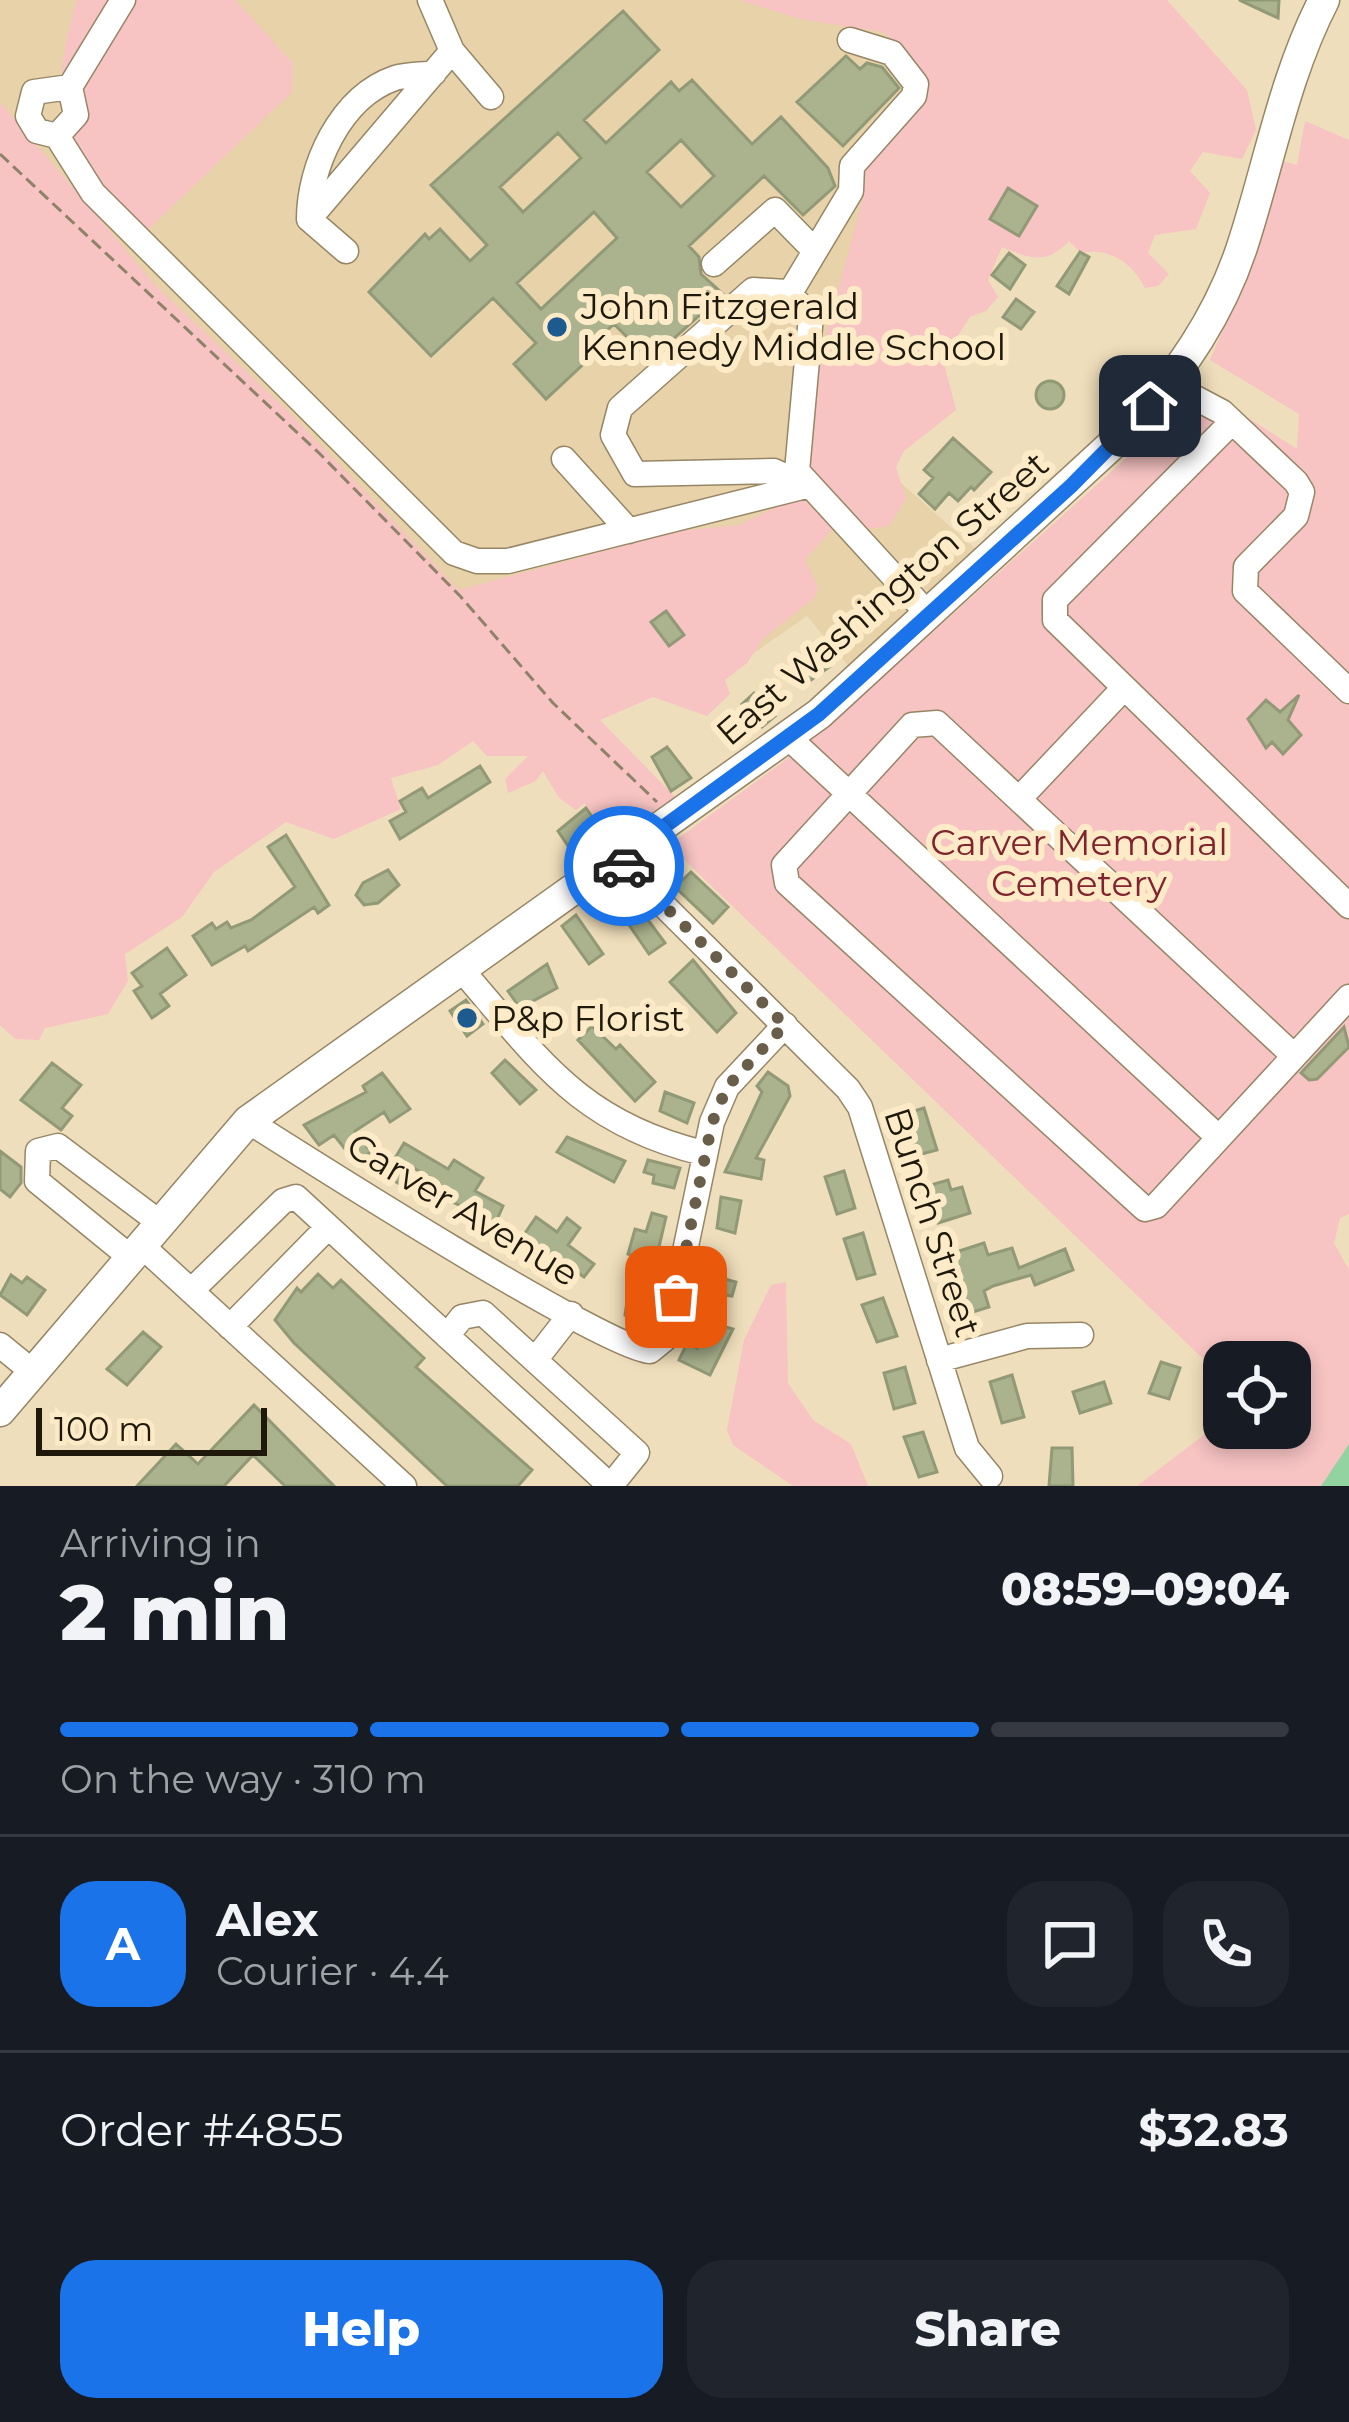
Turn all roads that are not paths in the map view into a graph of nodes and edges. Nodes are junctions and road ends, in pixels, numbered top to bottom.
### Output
1 (123, 0) edge
2 (430, 0) edge
3 (1324, 0) edge
4 (850, 40) dead end
5 (452, 51) junction
6 (434, 73) junction
7 (70, 88) junction
8 (491, 97) dead end
9 (57, 136) junction
10 (309, 219) junction
11 (814, 250) junction
12 (346, 251) dead end
13 (714, 264) dead end
14 (790, 293) junction
15 (1171, 385) junction
16 (1232, 422) junction
17 (564, 459) dead end
18 (806, 486) junction
19 (629, 531) junction
20 (928, 614) junction
21 (1124, 688) junction
22 (1349, 691) edge
23 (789, 738) junction
24 (851, 793) junction
25 (1019, 799) junction
26 (618, 860) junction
27 (1349, 906) edge
28 (460, 968) junction
29 (1349, 998) edge
30 (785, 1025) junction
31 (1293, 1055) junction
32 (248, 1121) junction
33 (1218, 1137) junction
34 (703, 1153) junction
35 (328, 1227) junction
36 (144, 1242) junction
37 (191, 1291) junction
38 (571, 1314) junction
39 (230, 1327) junction
40 (1081, 1334) dead end
41 (447, 1336) junction
42 (0, 1346) edge
43 (535, 1360) junction
44 (939, 1360) junction
45 (33, 1372) junction
46 (0, 1411) edge
47 (990, 1476) dead end
48 (404, 1486) edge

1 - 7 street
2 - 5 street
3 - 15 main road, East Washington Street
4 - 11 street
5 - 6 street
5 - 8 street
6 - 10 street
6 - 10 street
7 - 9 street
7 - 9 street
9 - 19 street
10 - 12 street
11 - 13 street
11 - 14 street
14 - 18 street
14 - 18 street
15 - 16 street
15 - 20 main road, East Washington Street
16 - 21 street
16 - 22 street
17 - 19 street
18 - 19 street
18 - 20 street
20 - 23 main road, East Washington Street
21 - 25 street
21 - 27 street
23 - 24 street
23 - 26 main road, East Washington Street
24 - 25 street
24 - 33 street
24 - 33 street
25 - 31 street
26 - 28 main road, East Washington Street
26 - 30 street, Bunch Street
28 - 32 main road, East Washington Street
28 - 34 street
29 - 31 street
30 - 34 street
30 - 44 street, Bunch Street
31 - 33 street
32 - 36 main road, East Washington Street
32 - 38 street, Carver Avenue
34 - 38 street, Carver Avenue
35 - 37 street
35 - 39 street
35 - 41 street
36 - 37 street
36 - 45 main road, East Washington Street
37 - 39 street
38 - 43 street
39 - 48 street
40 - 44 street
41 - 43 street
41 - 43 street
42 - 45 street
44 - 47 street, Bunch Street
45 - 46 main road, East Washington Street

